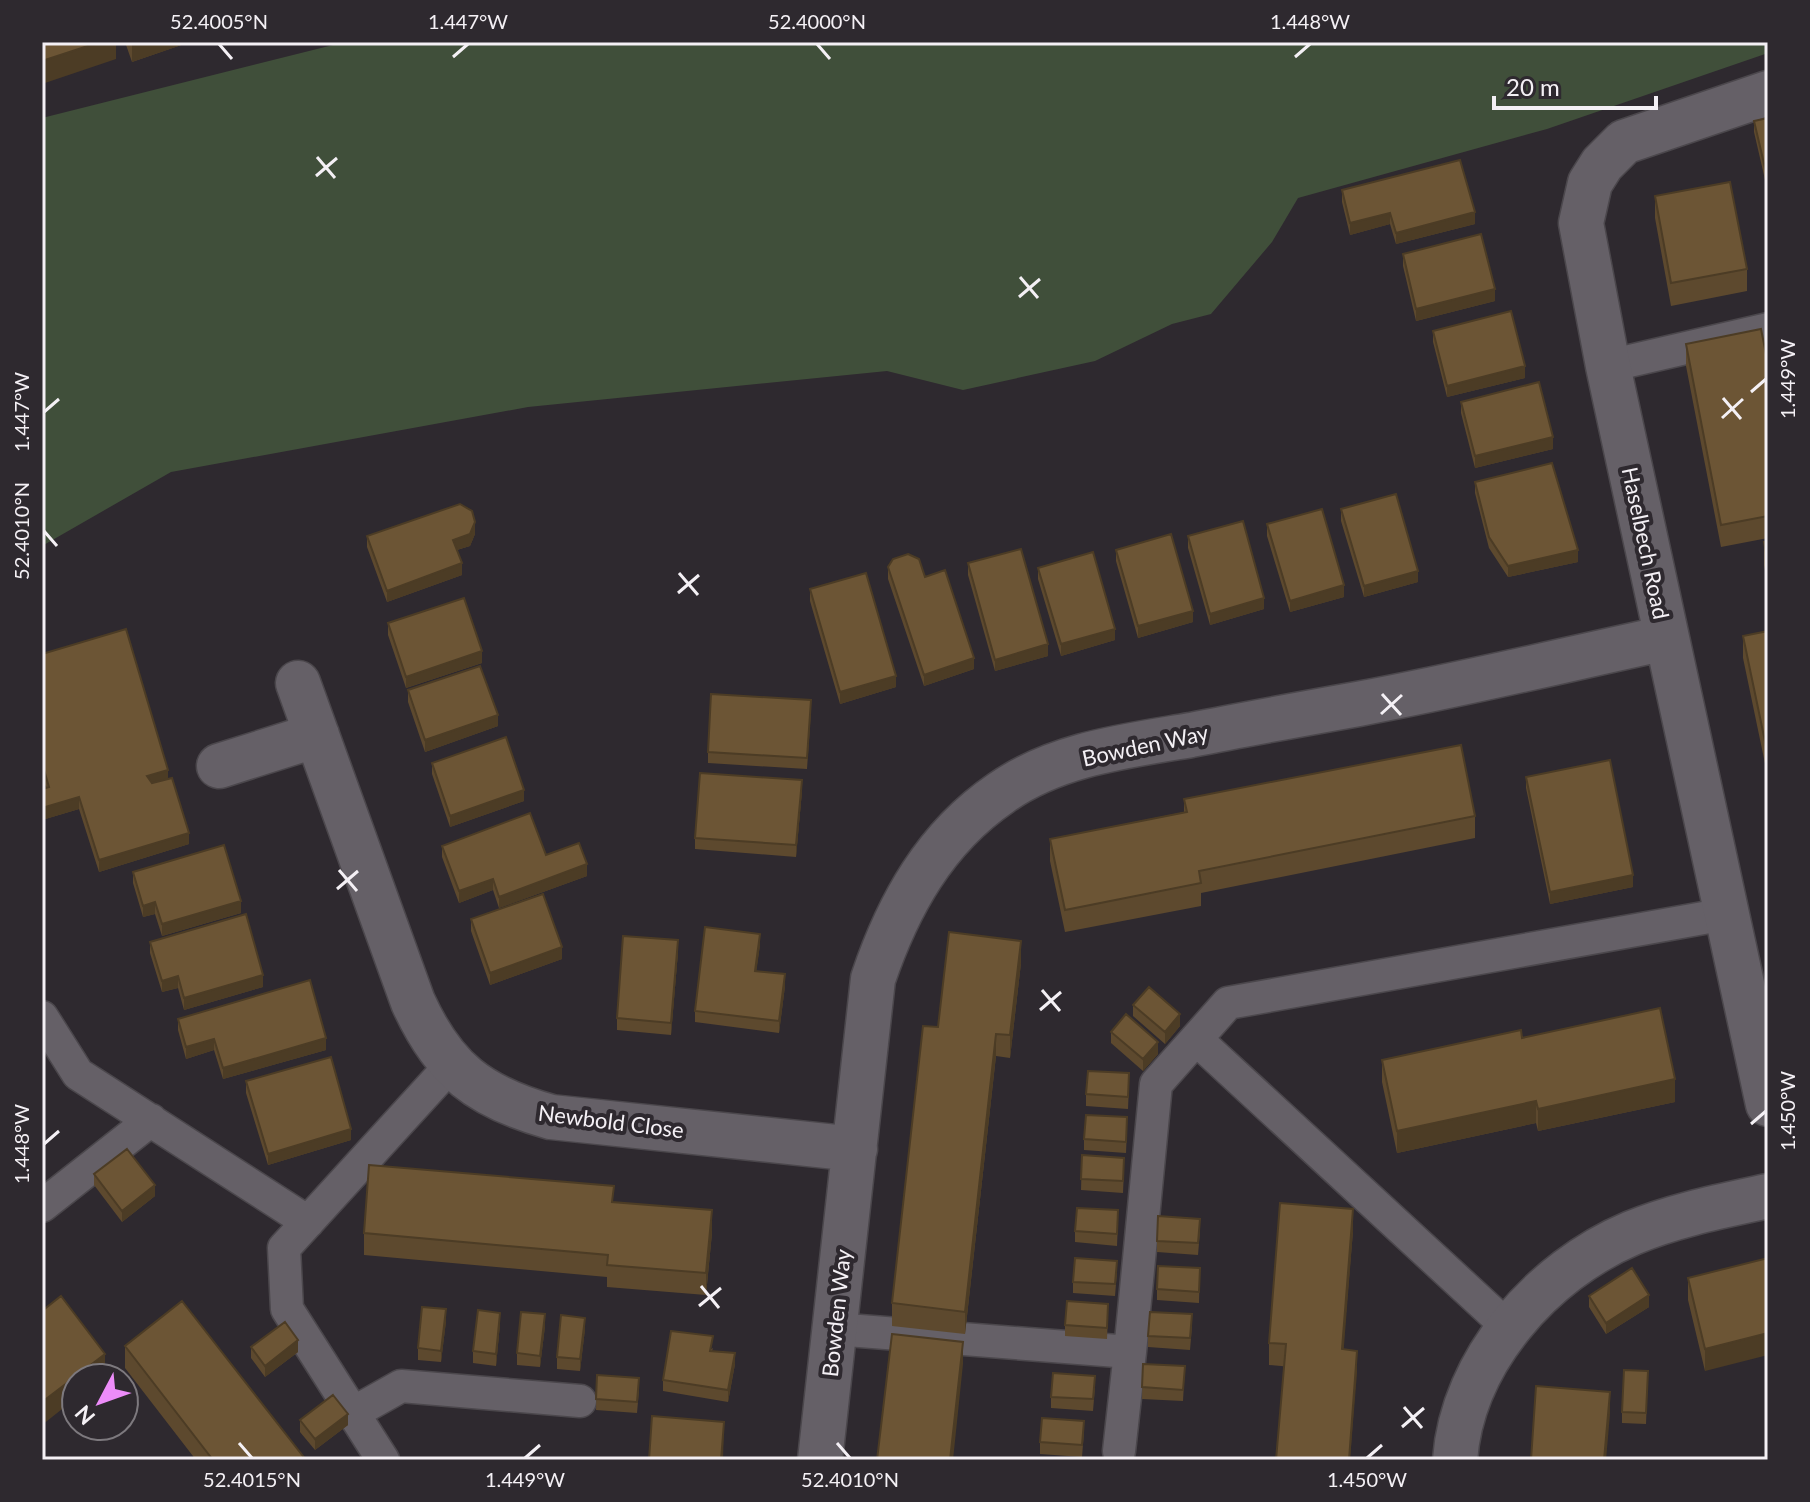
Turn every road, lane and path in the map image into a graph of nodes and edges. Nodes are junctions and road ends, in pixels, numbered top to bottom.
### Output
1 (1768, 93) edge
2 (1768, 329) edge
3 (1608, 366) junction
4 (1666, 638) junction
5 (298, 683) dead end
6 (317, 735) junction
7 (219, 766) dead end
8 (1726, 914) junction
9 (42, 1017) edge
10 (1196, 1039) junction
11 (451, 1065) junction
12 (1768, 1104) edge
13 (151, 1120) junction
14 (855, 1149) junction
15 (1768, 1196) edge
16 (42, 1206) edge
17 (308, 1222) junction
18 (834, 1329) junction
19 (1510, 1329) junction
20 (1130, 1352) junction
21 (580, 1401) dead end
22 (353, 1413) junction
23 (1119, 1451) dead end
24 (383, 1460) edge
25 (820, 1460) edge
26 (1455, 1460) edge

1 - 3 street, Haselbech Road
2 - 3 lane
3 - 4 street, Haselbech Road
4 - 8 street, Haselbech Road
4 - 14 street, Bowden Way
5 - 6 street, Newbold Close
6 - 7 street
6 - 11 street, Newbold Close
8 - 10 lane
8 - 12 street, Haselbech Road
9 - 13 lane
10 - 19 lane
10 - 20 lane
11 - 14 street, Newbold Close
11 - 17 lane
13 - 16 lane
13 - 17 lane
14 - 18 street, Bowden Way
15 - 19 street
17 - 22 lane
18 - 20 lane
18 - 25 street, Bowden Way
19 - 26 street
20 - 23 lane
21 - 22 lane
22 - 24 lane

